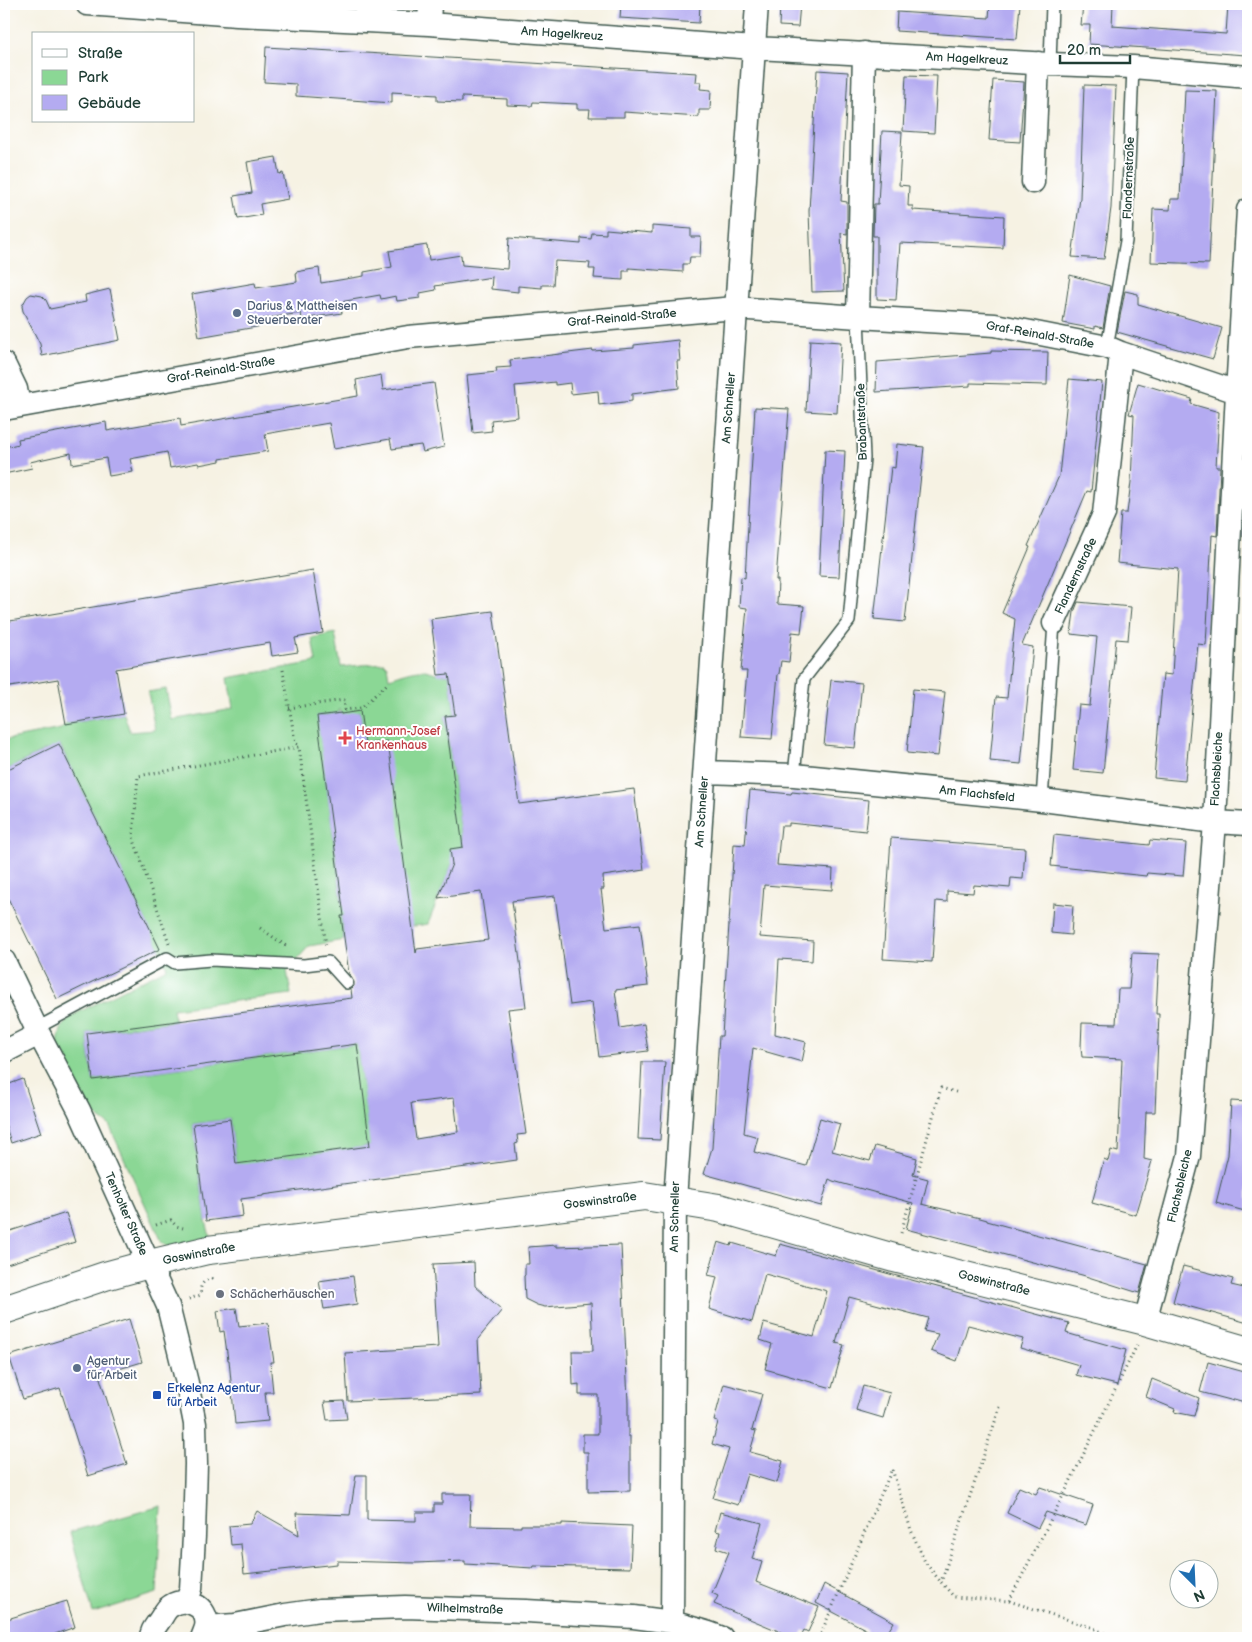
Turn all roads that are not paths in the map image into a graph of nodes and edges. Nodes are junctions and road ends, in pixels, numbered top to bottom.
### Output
1 (87, 4) edge
2 (757, 4) edge
3 (1052, 4) edge
4 (132, 5) edge
5 (313, 11) edge
6 (430, 14) edge
7 (754, 48) junction
8 (864, 53) junction
9 (1044, 64) junction
10 (1133, 67) junction
11 (1248, 77) edge
12 (1033, 182) dead end
13 (1248, 210) edge
14 (735, 308) junction
15 (858, 317) junction
16 (1114, 350) junction
17 (4, 364) edge
18 (1236, 392) junction
19 (12, 407) edge
20 (1054, 623) joint
21 (705, 772) junction
22 (794, 776) junction
23 (1042, 800) junction
24 (1215, 822) junction
25 (1248, 824) edge
26 (4, 961) edge
27 (347, 983) dead end
28 (38, 1031) junction
29 (4, 1052) edge
30 (674, 1200) junction
31 (149, 1264) junction
32 (4, 1310) edge
33 (1143, 1330) junction
34 (1248, 1351) edge
35 (187, 1601) junction
36 (672, 1622) junction
37 (204, 1633) edge
38 (150, 1638) edge
39 (722, 1638) edge

1 - 4 street, Am Hagelkreuz
2 - 7 street, Am Schneller
3 - 9 lane
4 - 5 street, Am Hagelkreuz
5 - 6 street, Am Hagelkreuz
6 - 7 street, Am Hagelkreuz
7 - 8 street, Am Hagelkreuz
7 - 14 street, Am Schneller
8 - 9 street, Am Hagelkreuz
8 - 15 street, Brabantstraße
9 - 10 street, Am Hagelkreuz
9 - 12 street
10 - 11 street, Am Hagelkreuz
10 - 16 lane, Flandernstraße
13 - 18 street, Flachsbleiche
14 - 15 street, Graf-Reinald-Straße
14 - 19 street, Graf-Reinald-Straße
14 - 21 street, Am Schneller
15 - 16 street, Graf-Reinald-Straße
15 - 22 lane, Brabantstraße
16 - 18 street, Graf-Reinald-Straße
16 - 20 street, Flandernstraße
17 - 19 street
18 - 24 street, Flachsbleiche
20 - 23 lane, Flandernstraße
21 - 22 street, Am Flachsfeld
21 - 30 street, Am Schneller
22 - 23 street, Am Flachsfeld
23 - 24 street, Am Flachsfeld
24 - 25 street, Am Flachsfeld
24 - 33 street, Flachsbleiche
26 - 28 street, Tenholter Straße
27 - 28 lane
28 - 29 street
28 - 31 street, Tenholter Straße
30 - 31 main road, Goswinstraße
30 - 33 main road, Goswinstraße
30 - 36 street, Am Schneller
31 - 32 main road, Goswinstraße
31 - 35 street, Tenholter Straße
33 - 34 main road, Goswinstraße
35 - 37 street, Wilhelmstraße
35 - 38 street
36 - 37 street, Wilhelmstraße
36 - 39 street, Wilhelmstraße

